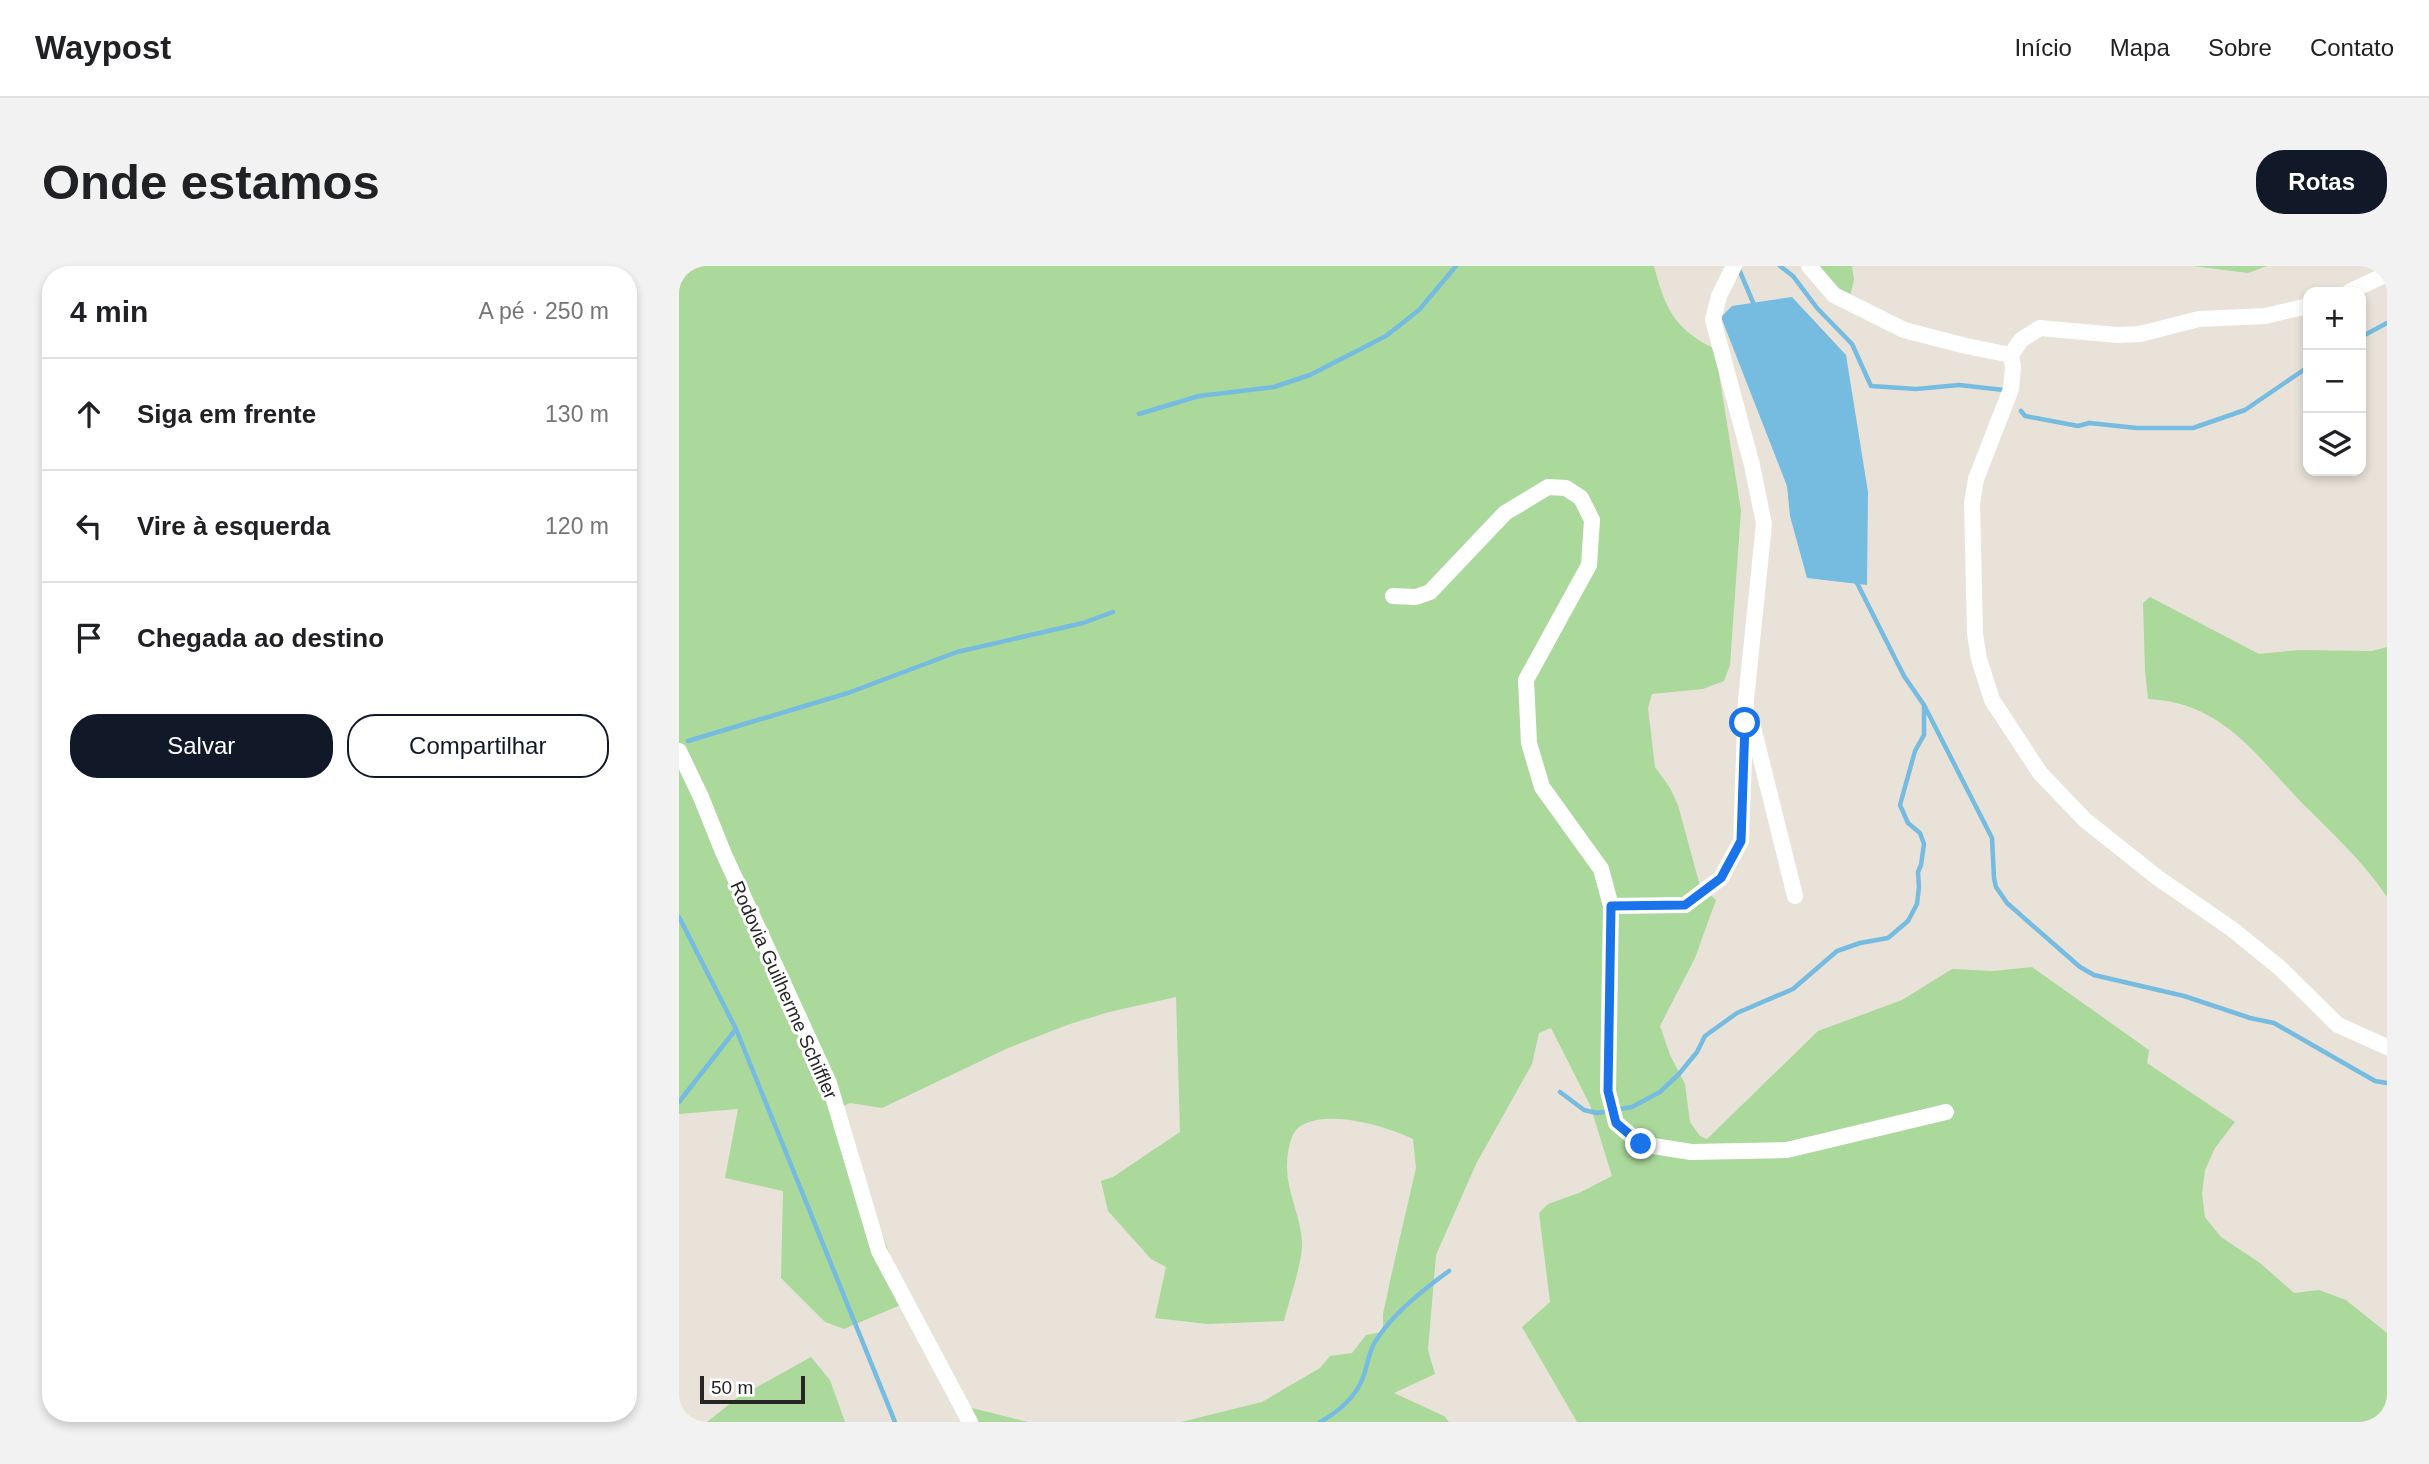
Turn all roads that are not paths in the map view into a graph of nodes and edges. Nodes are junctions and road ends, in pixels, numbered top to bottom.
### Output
1 (1734, 266) edge
2 (1809, 266) edge
3 (2387, 274) edge
4 (2360, 287) edge
5 (2303, 307) edge
6 (2011, 355) junction
7 (1393, 596) dead end
8 (1746, 700) junction
9 (679, 751) edge
10 (1795, 896) dead end
11 (1611, 906) junction
12 (2387, 1047) edge
13 (1946, 1112) dead end
14 (971, 1422) edge

1 - 8 street
2 - 6 street
3 - 4 street
5 - 6 street
6 - 12 street
7 - 11 street
8 - 10 street
8 - 11 street
9 - 14 street, Rodovia Guilherme Schiffler
11 - 13 street

